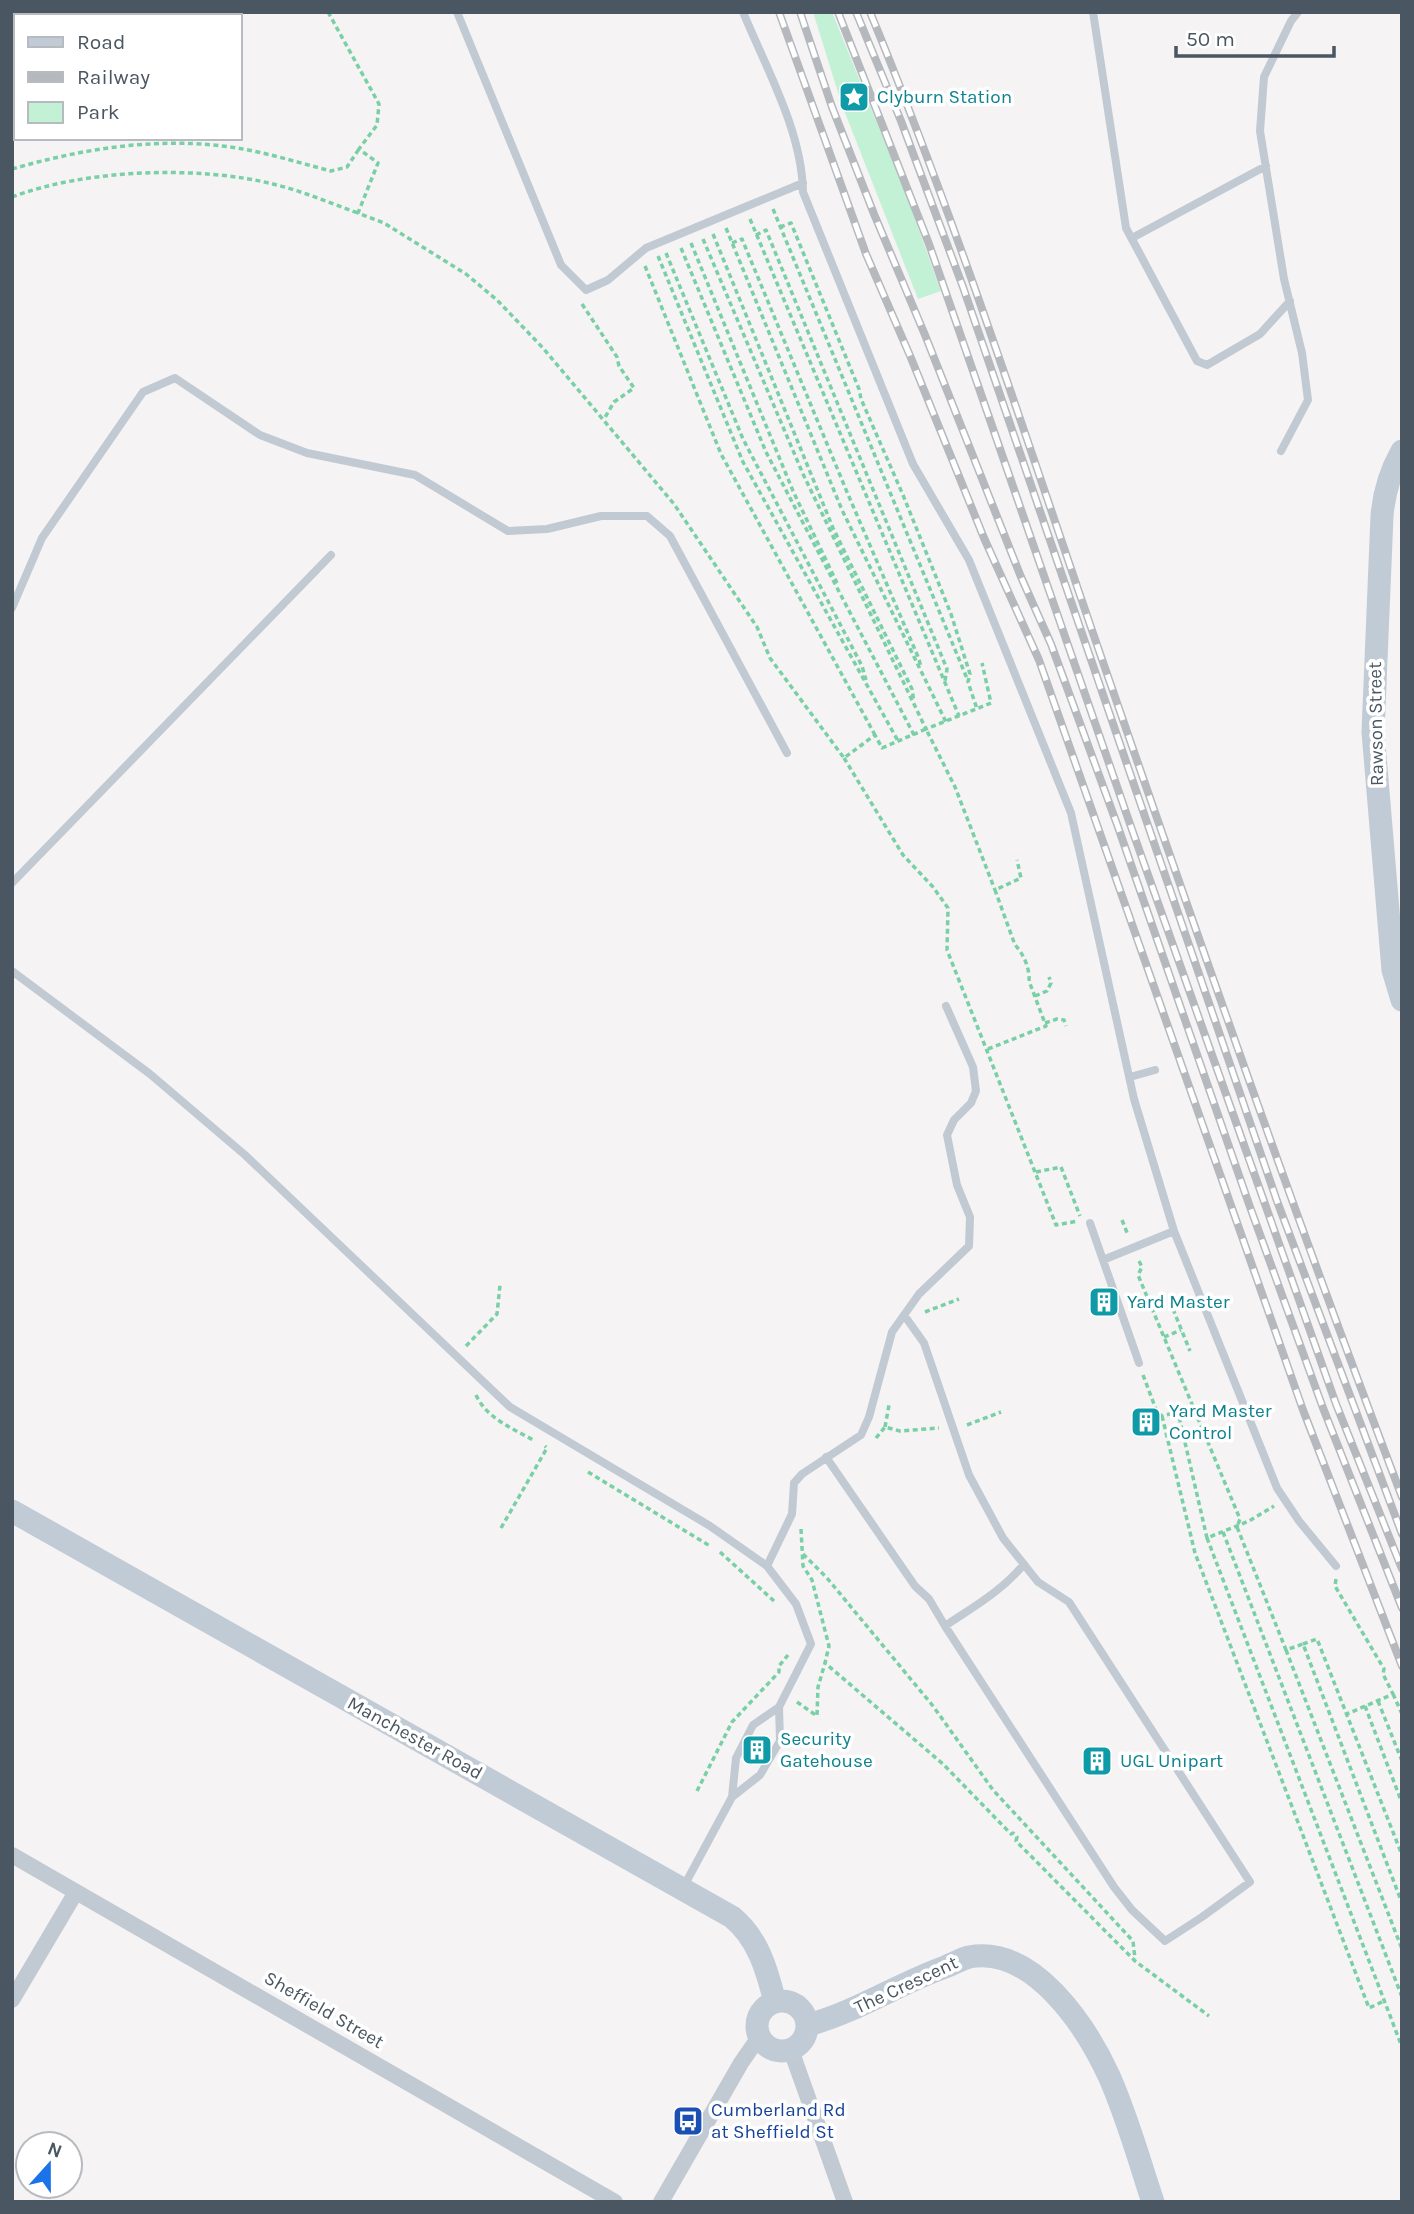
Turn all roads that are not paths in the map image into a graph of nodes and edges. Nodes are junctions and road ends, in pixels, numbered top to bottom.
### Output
1 (457, 12) edge
2 (743, 12) edge
3 (1093, 12) edge
4 (1298, 12) edge
5 (1266, 166) junction
6 (803, 183) junction
7 (1132, 238) junction
8 (1290, 301) junction
9 (1402, 451) edge
10 (1281, 452) dead end
11 (331, 555) dead end
12 (12, 608) edge
13 (787, 753) dead end
14 (12, 883) edge
15 (12, 971) edge
16 (1402, 1000) edge
17 (946, 1006) dead end
18 (1154, 1070) dead end
19 (1130, 1077) junction
20 (1090, 1223) dead end
21 (1174, 1231) junction
22 (1103, 1260) junction
23 (904, 1315) junction
24 (1139, 1363) road end
25 (826, 1457) junction
26 (12, 1511) edge
27 (1024, 1564) junction
28 (767, 1566) junction
29 (1336, 1566) road end
30 (945, 1626) junction
31 (779, 1707) junction
32 (732, 1797) junction
33 (12, 1855) edge
34 (682, 1888) junction
35 (76, 1892) junction
36 (12, 2000) edge
37 (775, 2002) junction
38 (808, 2025) junction
39 (759, 2037) junction
40 (790, 2050) junction
41 (615, 2202) edge
42 (661, 2202) edge
43 (845, 2202) edge
44 (1153, 2202) edge

1 - 6 lane
2 - 6 lane
3 - 7 lane
4 - 5 lane
5 - 7 lane
5 - 8 lane
6 - 19 lane
7 - 8 lane
8 - 10 lane
9 - 16 main road, Rawson Street
11 - 14 lane
12 - 13 lane
15 - 28 lane
17 - 23 lane
18 - 19 lane
19 - 21 lane
20 - 22 lane
21 - 22 lane
21 - 29 lane
22 - 24 lane
23 - 25 lane
23 - 27 lane
25 - 28 lane
25 - 30 lane
26 - 34 main road, Manchester Road
27 - 30 lane
27 - 30 lane
28 - 31 lane
31 - 32 lane
31 - 32 lane
32 - 34 lane
33 - 35 street, Sheffield Street
34 - 37 main road, Manchester Road
35 - 36 street
35 - 41 street, Sheffield Street
37 - 38 main road
37 - 39 main road
38 - 40 main road
38 - 44 main road, The Crescent
39 - 40 main road
39 - 42 street
40 - 43 street

